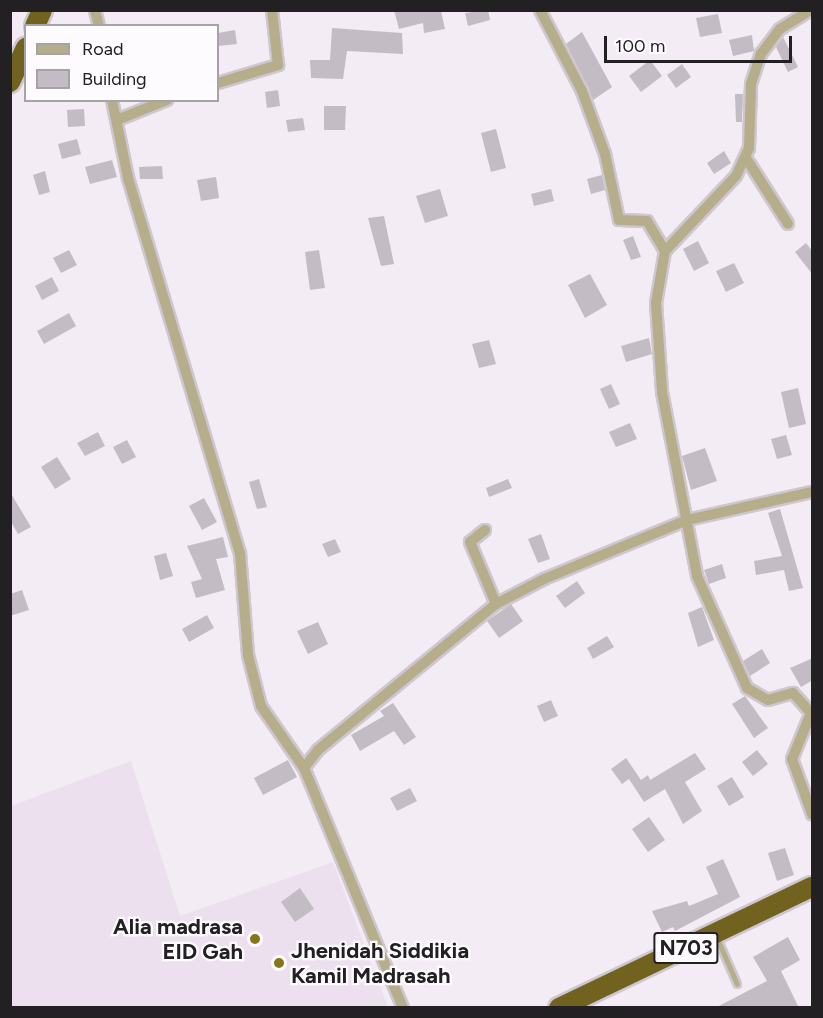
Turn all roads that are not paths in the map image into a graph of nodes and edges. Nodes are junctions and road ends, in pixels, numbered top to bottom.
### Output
1 (42, 10) edge
2 (272, 10) edge
3 (540, 10) edge
4 (811, 10) edge
5 (36, 24) edge
6 (24, 52) edge
7 (10, 82) edge
8 (219, 83) edge
9 (112, 102) edge
10 (162, 102) edge
11 (117, 120) junction
12 (746, 158) junction
13 (788, 224) dead end
14 (665, 251) junction
15 (813, 492) edge
16 (687, 520) junction
17 (485, 530) dead end
18 (496, 604) junction
19 (304, 768) junction
20 (813, 814) edge
21 (813, 887) edge
22 (715, 934) junction
23 (737, 984) dead end
24 (403, 1008) edge
25 (559, 1008) edge

1 - 5 highway
2 - 8 street
3 - 14 street
4 - 12 street
6 - 7 highway
9 - 11 street
10 - 11 street
11 - 19 street
12 - 13 street
12 - 14 street
14 - 16 street
15 - 16 street
16 - 18 street
16 - 20 street
17 - 18 street
18 - 19 street
19 - 24 street
21 - 22 highway, N703
22 - 23 lane
22 - 25 highway, N703

